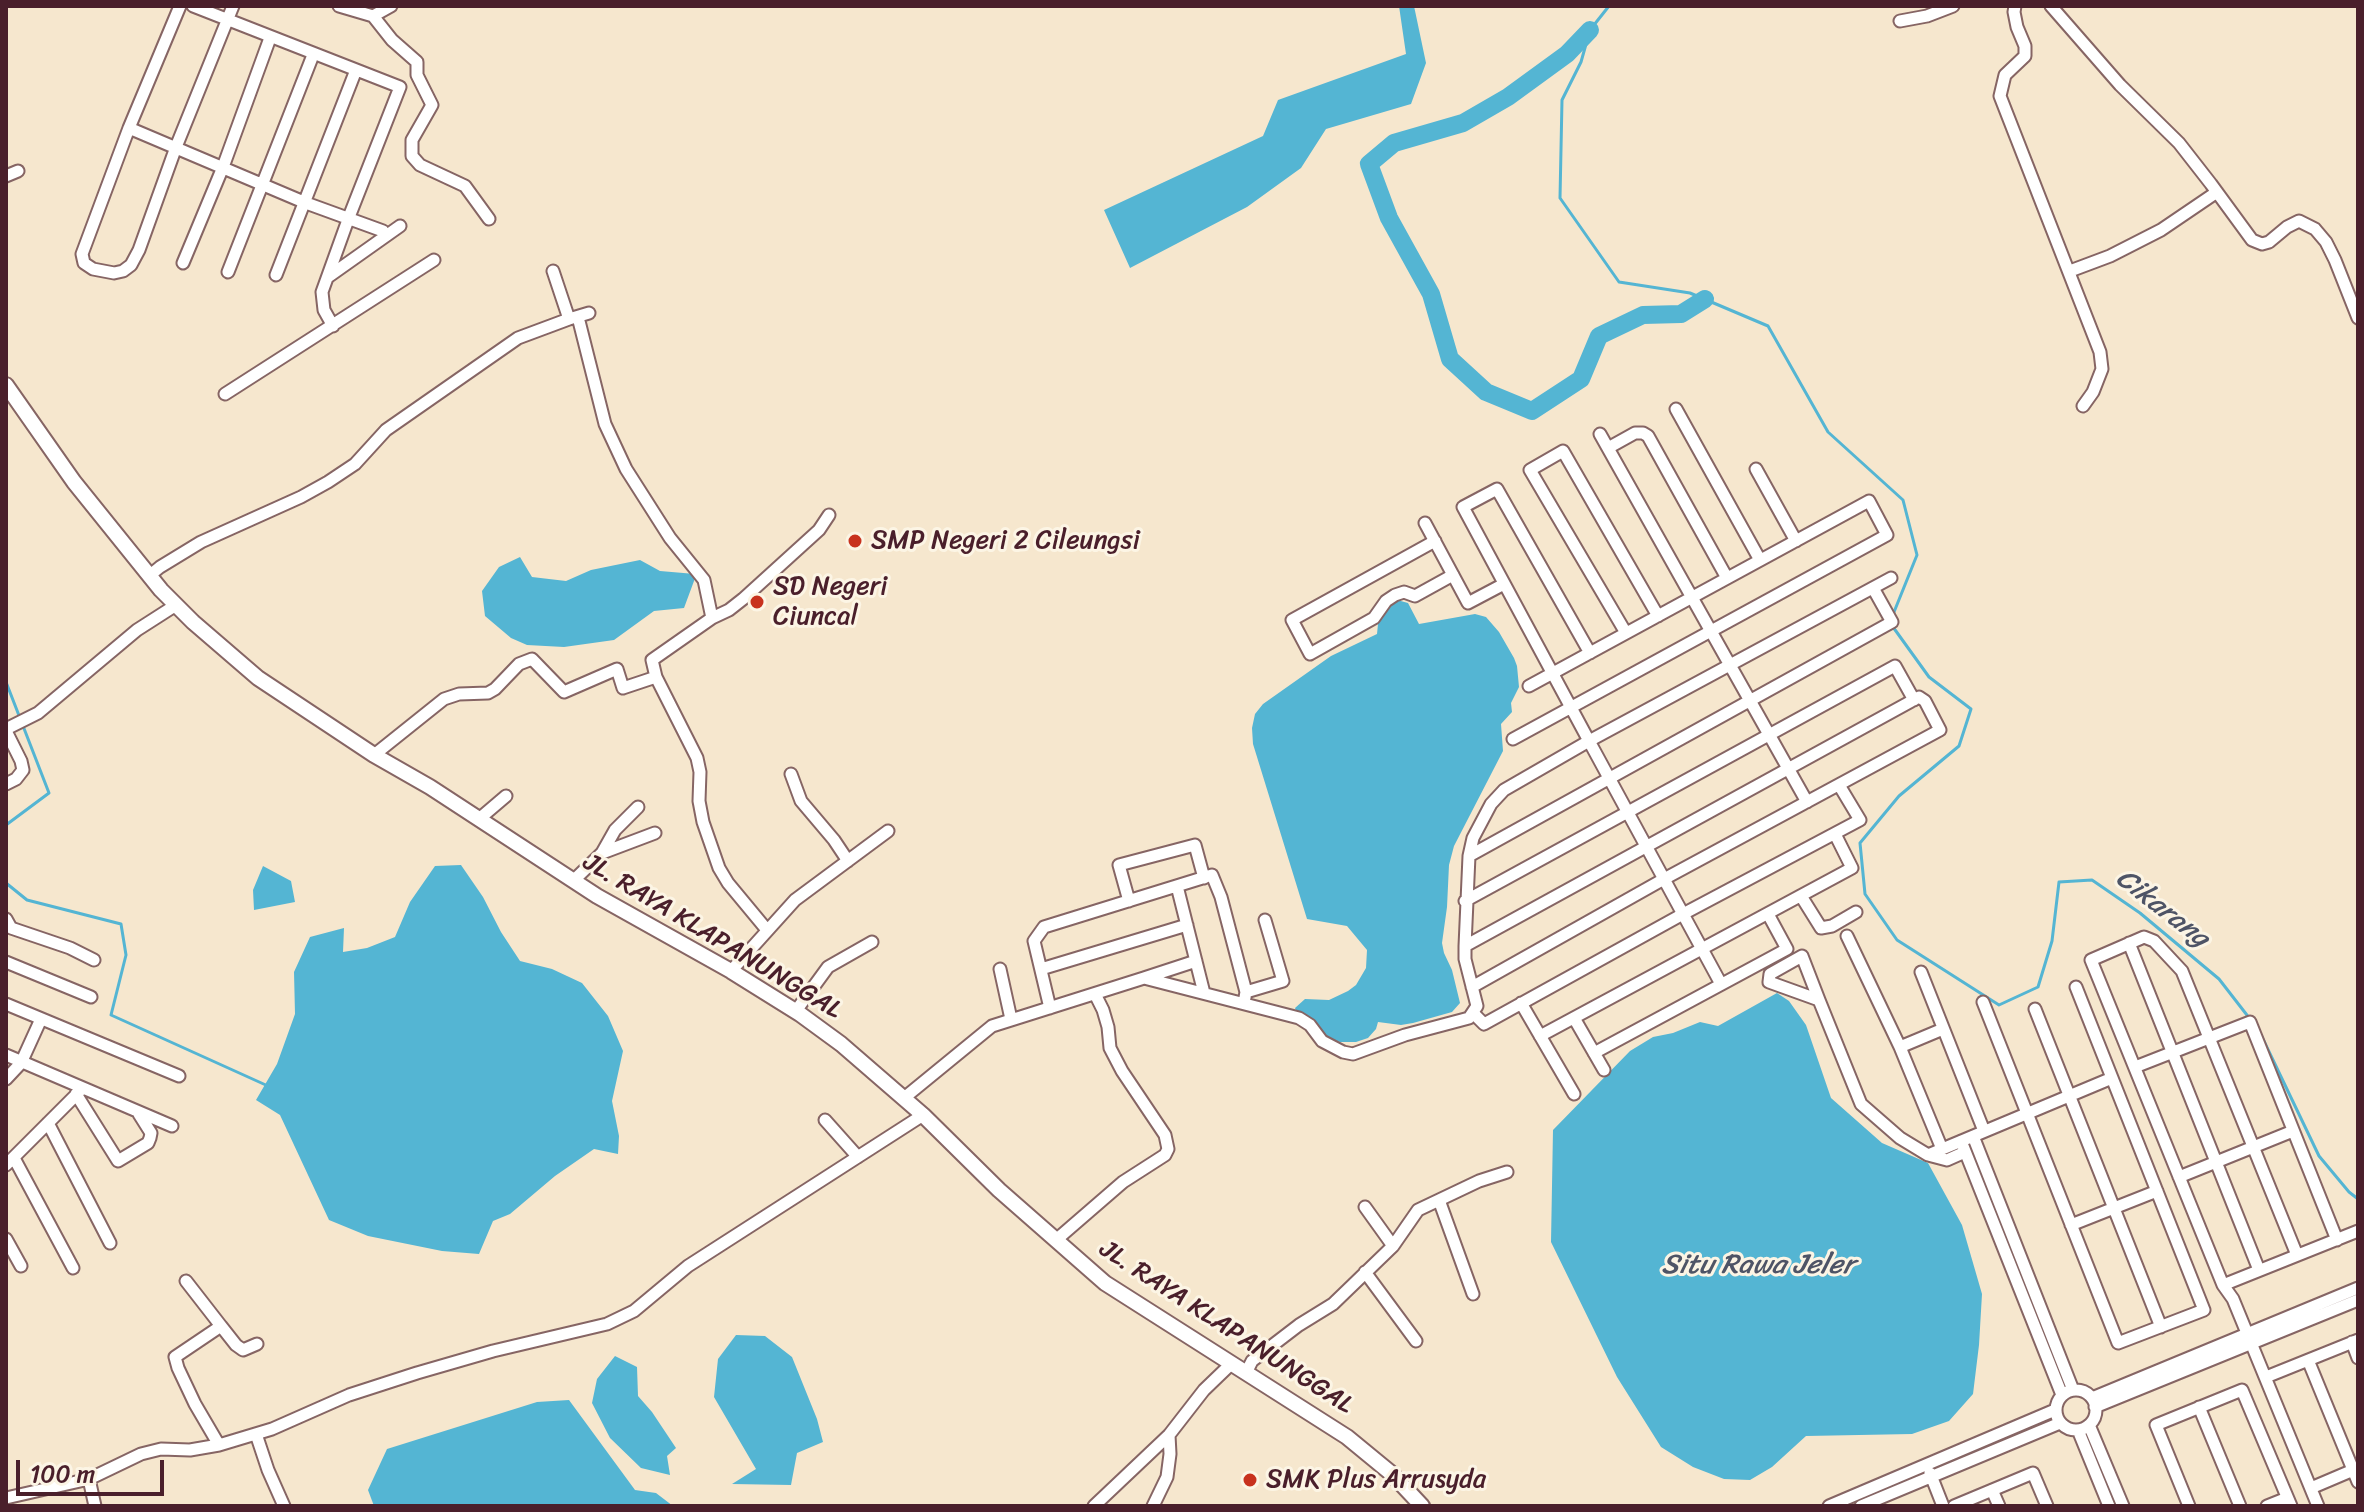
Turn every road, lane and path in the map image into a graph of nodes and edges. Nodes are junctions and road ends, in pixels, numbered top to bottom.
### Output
1 (180, 6) edge
2 (193, 6) edge
3 (233, 6) edge
4 (339, 6) edge
5 (391, 6) edge
6 (1953, 6) edge
7 (2015, 6) edge
8 (2051, 6) edge
9 (373, 16) junction
10 (228, 19) junction
11 (1900, 21) dead end
12 (270, 38) junction
13 (313, 55) junction
14 (356, 70) junction
15 (129, 128) junction
16 (176, 147) junction
17 (223, 167) junction
18 (263, 184) junction
19 (2217, 192) junction
20 (306, 203) junction
21 (349, 217) junction
22 (489, 219) dead end
23 (400, 226) dead end
24 (383, 231) dead end
25 (434, 260) dead end
26 (183, 263) dead end
27 (553, 271) dead end
28 (2070, 271) junction
29 (228, 272) dead end
30 (276, 275) dead end
31 (327, 277) junction
32 (578, 316) junction
33 (2358, 318) edge
34 (333, 326) junction
35 (6, 385) edge
36 (225, 394) dead end
37 (2083, 406) dead end
38 (1676, 409) dead end
39 (1600, 434) dead end
40 (1608, 448) junction
41 (1756, 469) dead end
42 (829, 515) dead end
43 (1425, 523) dead end
44 (1435, 541) junction
45 (1796, 541) junction
46 (1760, 560) junction
47 (1453, 575) junction
48 (149, 576) junction
49 (1727, 578) junction
50 (1891, 578) dead end
51 (1504, 584) junction
52 (1873, 588) junction
53 (1693, 597) junction
54 (176, 605) junction
55 (1658, 616) junction
56 (712, 618) junction
57 (1712, 630) junction
58 (1626, 633) junction
59 (1590, 653) junction
60 (1731, 665) junction
61 (1552, 673) junction
62 (656, 677) junction
63 (1529, 686) dead end
64 (1751, 700) junction
65 (1914, 700) junction
66 (1571, 707) junction
67 (8, 729) edge
68 (1769, 735) junction
69 (1513, 739) dead end
70 (1589, 741) junction
71 (374, 755) junction
72 (1788, 768) junction
73 (791, 774) dead end
74 (1609, 779) junction
75 (6, 784) edge
76 (1839, 785) junction
77 (506, 796) dead end
78 (1807, 802) junction
79 (638, 807) dead end
80 (1628, 812) junction
81 (479, 819) junction
82 (888, 831) dead end
83 (655, 833) dead end
84 (1835, 834) junction
85 (1646, 846) junction
86 (602, 853) junction
87 (1469, 856) junction
88 (848, 861) junction
89 (1204, 878) junction
90 (1664, 879) junction
91 (573, 881) junction
92 (1177, 886) junction
93 (1801, 896) junction
94 (1129, 901) junction
95 (1465, 901) junction
96 (1856, 912) dead end
97 (1683, 914) junction
98 (1768, 914) junction
99 (1265, 920) dead end
100 (1187, 925) junction
101 (8, 926) edge
102 (767, 930) junction
103 (1847, 936) dead end
104 (872, 942) dead end
105 (2129, 943) junction
106 (1465, 946) junction
107 (1702, 949) junction
108 (94, 960) dead end
109 (1196, 961) junction
110 (6, 962) edge
111 (1000, 969) dead end
112 (1041, 969) junction
113 (731, 971) junction
114 (1921, 972) dead end
115 (1144, 978) junction
116 (1721, 984) junction
117 (1472, 987) junction
118 (2076, 987) dead end
119 (1204, 993) junction
120 (1095, 994) junction
121 (91, 997) dead end
122 (1245, 998) junction
123 (1819, 1000) junction
124 (1983, 1002) dead end
125 (1521, 1003) junction
126 (6, 1004) edge
127 (1050, 1008) junction
128 (2035, 1009) dead end
129 (1473, 1013) junction
130 (800, 1014) junction
131 (1574, 1018) junction
132 (41, 1019) junction
133 (1011, 1019) junction
134 (1943, 1029) junction
135 (1540, 1036) junction
136 (2209, 1038) junction
137 (1900, 1047) junction
138 (2173, 1052) junction
139 (1594, 1053) junction
140 (6, 1055) edge
141 (21, 1063) junction
142 (2135, 1067) junction
143 (1604, 1070) dead end
144 (179, 1076) dead end
145 (2112, 1078) junction
146 (6, 1079) edge
147 (79, 1091) junction
148 (1574, 1094) dead end
149 (2070, 1095) junction
150 (904, 1098) junction
151 (138, 1113) junction
152 (2027, 1113) junction
153 (923, 1115) junction
154 (825, 1120) dead end
155 (48, 1123) junction
156 (172, 1126) dead end
157 (2293, 1131) junction
158 (1971, 1140) junction
159 (2253, 1147) junction
160 (1942, 1149) junction
161 (1928, 1155) junction
162 (858, 1157) junction
163 (10, 1161) edge
164 (2217, 1162) junction
165 (1980, 1170) junction
166 (1507, 1172) dead end
167 (2179, 1177) junction
168 (2157, 1191) junction
169 (1439, 1200) junction
170 (1365, 1207) dead end
171 (2114, 1208) junction
172 (2071, 1225) junction
173 (2358, 1231) edge
174 (6, 1239) edge
175 (1056, 1240) junction
176 (2337, 1240) junction
177 (110, 1243) dead end
178 (1393, 1246) junction
179 (2297, 1255) junction
180 (21, 1266) dead end
181 (73, 1268) dead end
182 (2259, 1270) junction
183 (1365, 1272) junction
184 (186, 1281) dead end
185 (2223, 1285) junction
186 (2358, 1288) edge
187 (1473, 1294) dead end
188 (2358, 1300) edge
189 (221, 1326) junction
190 (2161, 1327) junction
191 (2250, 1339) junction
192 (1416, 1341) dead end
193 (2355, 1341) edge
194 (257, 1344) dead end
195 (2358, 1358) edge
196 (2308, 1360) junction
197 (1231, 1364) junction
198 (1246, 1373) junction
199 (2266, 1377) junction
200 (2068, 1392) junction
201 (2094, 1402) junction
202 (2199, 1407) junction
203 (2055, 1410) junction
204 (2060, 1423) junction
205 (2083, 1428) junction
206 (256, 1434) junction
207 (1169, 1435) junction
208 (219, 1445) junction
209 (1927, 1464) junction
210 (2356, 1473) edge
211 (1931, 1477) junction
212 (89, 1479) junction
213 (2311, 1488) junction
214 (1992, 1490) junction
215 (6, 1498) edge
216 (2289, 1502) edge
217 (95, 1506) edge
218 (284, 1506) edge
219 (1094, 1506) edge
220 (1153, 1506) edge
221 (1422, 1506) edge
222 (1829, 1506) edge
223 (1861, 1506) edge
224 (1943, 1506) edge
225 (1954, 1506) edge
226 (1999, 1506) edge
227 (2047, 1506) edge
228 (2109, 1506) edge
229 (2123, 1506) edge
230 (2189, 1506) edge
231 (2240, 1506) edge
232 (2267, 1506) edge
233 (2318, 1506) edge

1 - 15 street
2 - 10 street
3 - 10 street
4 - 9 street
5 - 9 street
6 - 11 street
7 - 28 street
8 - 19 street
9 - 22 street
10 - 12 street
10 - 16 street
12 - 13 street
12 - 17 street
13 - 14 street
13 - 18 street
14 - 20 street
14 - 21 street
15 - 16 street
15 - 16 street
16 - 17 street
17 - 18 street
17 - 26 street
18 - 20 street
18 - 29 street
19 - 28 street
19 - 33 street
20 - 21 street
20 - 30 street
21 - 24 street
21 - 31 street
23 - 31 street
25 - 34 street
27 - 32 street
28 - 37 street
31 - 34 street
32 - 48 street
32 - 56 street
34 - 36 street
35 - 48 street, JL. RAYA KLAPANUNGGAL
38 - 46 street
39 - 40 street
40 - 49 street
40 - 53 street
41 - 45 street
42 - 56 street
43 - 44 street
44 - 47 street
44 - 47 street
45 - 46 street
45 - 57 street
46 - 49 street
47 - 51 street
48 - 54 street, JL. RAYA KLAPANUNGGAL
49 - 53 street
50 - 52 street
51 - 59 street
51 - 61 street
52 - 60 street
52 - 64 street
53 - 55 street
53 - 57 street
54 - 67 street
54 - 71 street, JL. RAYA KLAPANUNGGAL
55 - 58 street
55 - 58 street
56 - 62 street
57 - 60 street
57 - 66 street
58 - 59 street
59 - 61 street
60 - 64 street
60 - 70 street
61 - 63 street
61 - 66 street
62 - 71 street
62 - 102 street
64 - 68 street
64 - 74 street
65 - 68 street
65 - 72 street
65 - 76 street
66 - 69 street
66 - 70 street
67 - 75 street
68 - 72 street
68 - 80 street
70 - 74 street
70 - 87 street
71 - 81 street, JL. RAYA KLAPANUNGGAL
72 - 78 street
72 - 85 street
73 - 88 street
74 - 80 street
74 - 87 street
76 - 78 street
76 - 84 street
77 - 81 street
78 - 90 street
79 - 86 street
80 - 85 street
80 - 95 street
81 - 91 street, JL. RAYA KLAPANUNGGAL
82 - 88 street
83 - 86 street
84 - 93 street
84 - 97 street
85 - 90 street
85 - 106 street
86 - 91 street
87 - 95 street
88 - 102 street
89 - 92 street
89 - 94 street
89 - 122 street
90 - 97 street
90 - 117 street
91 - 113 street, JL. RAYA KLAPANUNGGAL
92 - 94 street
92 - 100 street
93 - 96 street
93 - 98 street
94 - 112 street
95 - 106 street
97 - 107 street
97 - 125 street
98 - 107 street
98 - 116 street
99 - 122 street
100 - 109 street
100 - 112 street
101 - 108 street
102 - 113 street
103 - 137 street
104 - 130 street
105 - 136 street
105 - 138 street
105 - 142 street
106 - 117 street
107 - 116 street
107 - 131 street
109 - 115 street
109 - 119 street
110 - 121 street
111 - 133 street
112 - 127 street
113 - 130 street, JL. RAYA KLAPANUNGGAL
114 - 134 street
115 - 119 street
115 - 120 street
116 - 139 street
117 - 129 street
118 - 145 street
119 - 122 street
120 - 127 street
120 - 175 street
122 - 129 street
123 - 123 street
123 - 161 street
124 - 152 street
125 - 129 street
125 - 135 street
126 - 132 street
127 - 133 street
128 - 149 street
130 - 150 street, JL. RAYA KLAPANUNGGAL
131 - 135 street
131 - 139 street
132 - 141 street
132 - 144 street
133 - 150 street
134 - 137 street
134 - 158 street
135 - 148 street
136 - 138 street
136 - 157 street
136 - 159 street
137 - 160 street
138 - 142 street
138 - 164 street
139 - 143 street
140 - 141 street
141 - 146 street
141 - 147 street
142 - 167 street
145 - 149 street
145 - 168 street
147 - 151 street
147 - 151 street
147 - 155 street
149 - 152 street
149 - 171 street
150 - 153 street, JL. RAYA KLAPANUNGGAL
151 - 156 street
152 - 158 street
152 - 172 street
153 - 162 street
153 - 175 street, JL. RAYA KLAPANUNGGAL
154 - 162 street
155 - 163 street
155 - 177 street
157 - 159 street
157 - 176 street
158 - 160 street
158 - 161 street
158 - 165 street
158 - 165 street
159 - 164 street
159 - 179 street
160 - 161 street
162 - 206 street
163 - 181 street
164 - 167 street
164 - 182 street
165 - 200 street
166 - 169 street
167 - 185 street
168 - 171 street
168 - 190 street
169 - 178 street
169 - 187 street
170 - 178 street
171 - 172 street
171 - 190 street
172 - 190 street
173 - 176 street
174 - 180 street
175 - 197 street, JL. RAYA KLAPANUNGGAL
176 - 179 street
178 - 183 street
179 - 182 street
182 - 185 street
183 - 192 street
183 - 198 street
184 - 189 street
185 - 191 street
186 - 191 street
188 - 191 street
189 - 194 street
189 - 208 street
191 - 199 street
191 - 201 street
193 - 195 street
193 - 196 street
196 - 199 street
196 - 210 street
197 - 198 street, JL. RAYA KLAPANUNGGAL
197 - 207 street
198 - 221 street, JL. RAYA KLAPANUNGGAL
199 - 213 street
200 - 201 street
200 - 203 street
201 - 205 street
202 - 216 street
202 - 230 street
202 - 231 street
203 - 204 street
203 - 209 street
204 - 205 street
204 - 211 street
205 - 228 street
205 - 229 street
206 - 208 street
206 - 218 street
207 - 219 street
207 - 220 street
208 - 212 street
209 - 211 street
209 - 222 street
210 - 213 street
211 - 223 street
211 - 224 street
212 - 215 street
212 - 217 street
213 - 233 street
214 - 225 street
214 - 226 street
214 - 227 street
216 - 232 street

